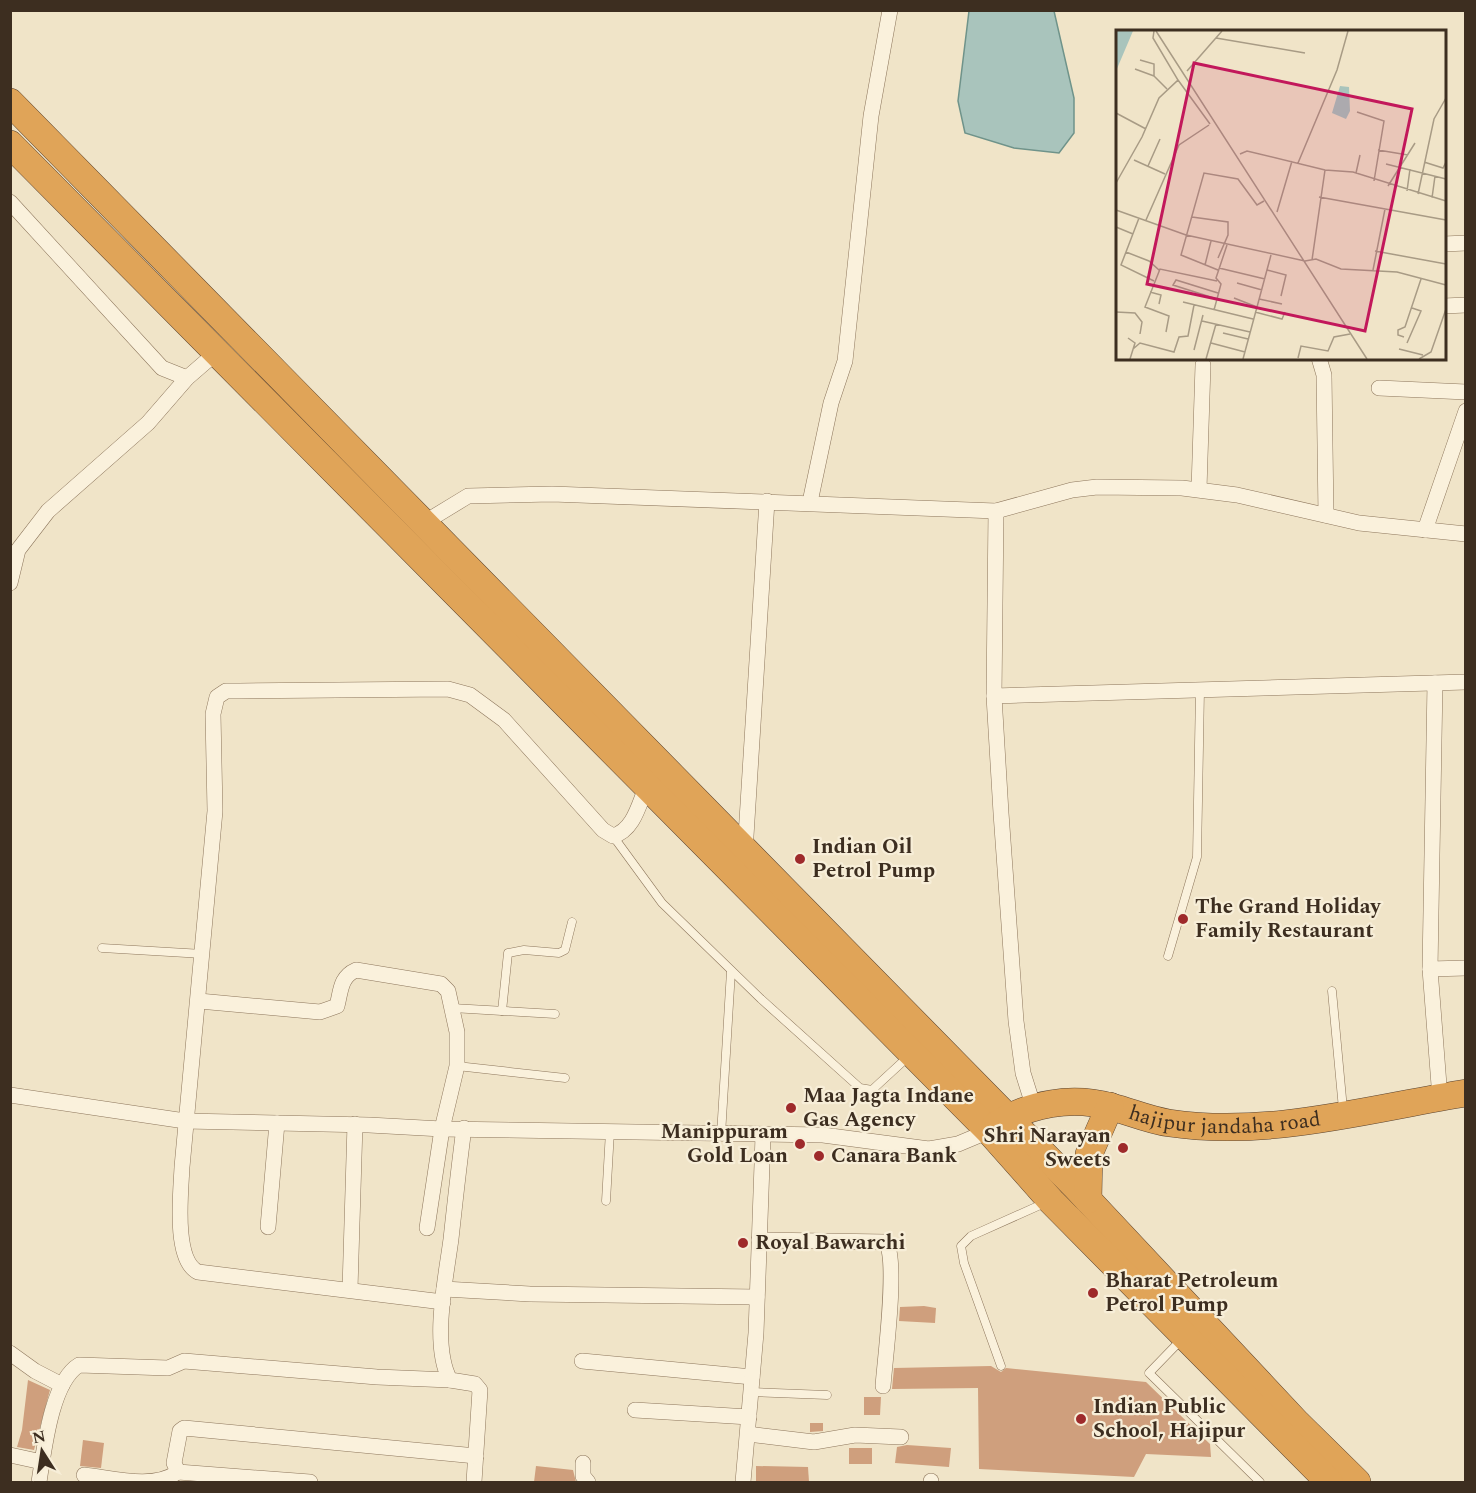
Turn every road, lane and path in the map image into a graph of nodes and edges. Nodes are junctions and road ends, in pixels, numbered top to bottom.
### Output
1 (890, 10) edge
2 (10, 102) edge
3 (10, 144) edge
4 (10, 202) edge
5 (1466, 243) edge
6 (1446, 244) edge
7 (1466, 305) edge
8 (1446, 306) edge
9 (218, 352) junction
10 (1320, 360) edge
11 (1203, 365) dead end
12 (187, 378) junction
13 (1379, 388) dead end
14 (1466, 392) edge
15 (1466, 411) edge
16 (1199, 489) junction
17 (767, 501) junction
18 (810, 502) junction
19 (996, 510) junction
20 (1326, 516) junction
21 (422, 524) junction
22 (1425, 530) junction
23 (1466, 534) edge
24 (10, 583) edge
25 (1466, 682) edge
26 (1435, 683) junction
27 (1200, 688) junction
28 (994, 696) junction
29 (647, 785) junction
30 (613, 836) junction
31 (745, 852) junction
32 (572, 922) dead end
33 (102, 948) dead end
34 (203, 954) junction
35 (1168, 956) dead end
36 (1466, 968) edge
37 (1430, 969) junction
38 (731, 971) junction
39 (1332, 991) dead end
40 (199, 1001) junction
41 (452, 1008) junction
42 (502, 1011) junction
43 (555, 1014) dead end
44 (912, 1053) junction
45 (457, 1066) junction
46 (565, 1078) dead end
47 (10, 1095) edge
48 (1453, 1095) edge
49 (1110, 1106) junction
50 (1035, 1108) junction
51 (1343, 1114) junction
52 (185, 1121) junction
53 (277, 1124) junction
54 (356, 1124) junction
55 (998, 1124) junction
56 (464, 1128) junction
57 (442, 1129) junction
58 (610, 1131) junction
59 (721, 1134) junction
60 (763, 1136) junction
61 (1088, 1200) junction
62 (606, 1201) dead end
63 (1052, 1201) junction
64 (268, 1227) dead end
65 (428, 1228) dead end
66 (759, 1240) junction
67 (350, 1289) junction
68 (443, 1295) junction
69 (758, 1297) junction
70 (1184, 1337) junction
71 (10, 1353) edge
72 (582, 1362) dead end
73 (1001, 1366) dead end
74 (450, 1380) junction
75 (752, 1384) junction
76 (62, 1385) junction
77 (883, 1386) dead end
78 (827, 1395) dead end
79 (635, 1410) dead end
80 (749, 1417) junction
81 (748, 1434) junction
82 (901, 1437) dead end
83 (10, 1455) edge
84 (476, 1456) junction
85 (42, 1462) junction
86 (583, 1462) dead end
87 (178, 1472) junction
88 (84, 1475) dead end
89 (39, 1482) edge
90 (310, 1482) edge
91 (474, 1482) edge
92 (588, 1482) edge
93 (743, 1482) edge
94 (1260, 1482) edge
95 (1329, 1482) edge
96 (1357, 1482) edge

1 - 18 street
2 - 21 highway
3 - 9 highway
4 - 12 street
5 - 6 street
7 - 8 street
9 - 12 street
9 - 29 highway
10 - 20 street
11 - 16 street
12 - 24 street
13 - 14 street
15 - 22 street
16 - 19 street
16 - 20 street
17 - 18 street
17 - 21 street
17 - 31 street
18 - 19 street
19 - 28 street
20 - 22 street
21 - 31 highway
22 - 23 street
25 - 26 street
26 - 27 street
26 - 37 street
27 - 28 street
27 - 35 lane
28 - 50 street
29 - 30 street
29 - 44 highway
30 - 34 street
30 - 38 lane
31 - 55 highway
32 - 42 lane
33 - 34 lane
34 - 40 street
36 - 37 street
37 - 48 street
38 - 44 lane
38 - 59 lane
39 - 51 lane
40 - 41 street
40 - 52 street
41 - 42 lane
41 - 45 street
42 - 43 lane
44 - 55 highway
45 - 46 lane
45 - 57 street
47 - 52 street
48 - 51 highway, hajipur jandaha road
49 - 50 highway, hajipur jandaha road
49 - 51 highway, hajipur jandaha road
49 - 61 highway
50 - 55 highway, hajipur jandaha road
52 - 53 street
52 - 67 street
53 - 54 street
53 - 64 street
54 - 57 street
54 - 67 street
55 - 60 street
55 - 61 highway
55 - 63 highway
56 - 57 street
56 - 58 street
56 - 68 street
57 - 65 street
58 - 59 street
58 - 62 lane
59 - 60 street
60 - 66 street
61 - 96 highway
63 - 70 highway
63 - 73 lane
66 - 69 street
66 - 77 street
67 - 68 street
68 - 69 street
68 - 74 street
69 - 75 street
70 - 94 lane
70 - 95 highway
71 - 76 street
72 - 75 street
74 - 76 street
74 - 84 street
75 - 78 lane
75 - 80 street
76 - 85 street
79 - 80 street
80 - 81 street
81 - 82 street
81 - 93 street
83 - 85 street
84 - 87 street
84 - 91 street
85 - 89 street
86 - 92 street
87 - 88 street
87 - 90 street

